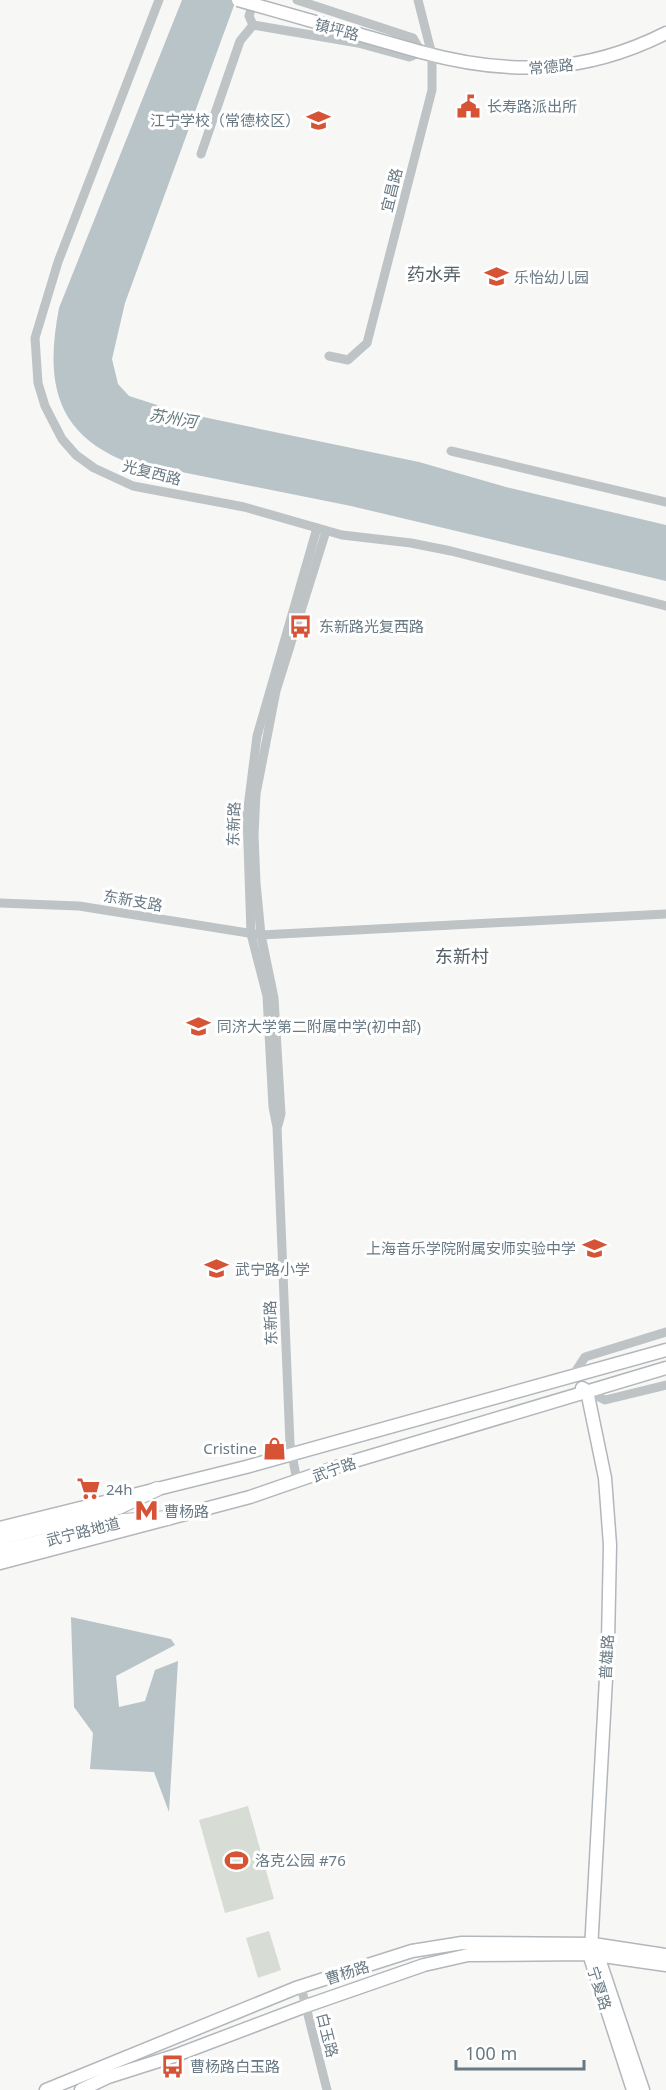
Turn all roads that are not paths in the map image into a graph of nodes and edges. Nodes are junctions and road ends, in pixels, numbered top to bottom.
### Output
1 (159, 0) edge
2 (238, 0) edge
3 (254, 0) edge
4 (297, 0) edge
5 (418, 0) edge
6 (253, 25) junction
7 (666, 33) edge
8 (426, 53) junction
9 (201, 154) dead end
10 (329, 356) dead end
11 (451, 451) dead end
12 (666, 502) edge
13 (321, 529) junction
14 (666, 606) edge
15 (0, 903) edge
16 (666, 914) edge
17 (251, 934) junction
18 (261, 935) junction
19 (277, 1127) junction
20 (666, 1332) edge
21 (666, 1350) edge
22 (666, 1368) edge
23 (571, 1379) junction
24 (666, 1385) edge
25 (587, 1391) junction
26 (291, 1454) junction
27 (297, 1481) junction
28 (158, 1489) junction
29 (168, 1518) junction
30 (0, 1528) edge
31 (0, 1538) edge
32 (0, 1552) edge
33 (0, 1563) edge
34 (594, 1951) junction
35 (666, 1954) edge
36 (666, 1965) edge
37 (300, 1987) junction
38 (306, 2006) junction
39 (46, 2090) edge
40 (81, 2090) edge
41 (327, 2090) edge
42 (633, 2090) edge
43 (643, 2090) edge

1 - 13 street, 光复西路
2 - 8 main road, 镇坪路, bridge
3 - 6 street
4 - 8 street, 镇坪路
5 - 8 street, 宜昌路
6 - 8 street, 镇坪路
6 - 9 street
7 - 8 main road, 常德路
8 - 10 street, 宜昌路
11 - 12 street
13 - 14 street, 光复西路
13 - 17 street, 东新路
13 - 18 street, 东新路
15 - 17 street, 东新支路
16 - 18 street, 东新支路
17 - 18 street, 东新支路
17 - 19 street, 东新路
18 - 19 street, 东新路
19 - 26 street, 东新路
20 - 23 street
21 - 23 main road, 武宁路
22 - 25 main road, 武宁路
23 - 25 main road
23 - 26 main road, 武宁路
24 - 25 street
25 - 27 main road, 武宁路
25 - 34 main road, 普雄路
26 - 27 street, 东新路
26 - 28 main road, 武宁路
27 - 29 main road, 武宁路
28 - 30 main road, 武宁路
28 - 31 highway, 武宁路地道
29 - 32 highway, 武宁路地道
29 - 33 main road, 武宁路
34 - 35 main road, 曹杨路
34 - 36 main road, 曹杨路
34 - 37 main road, 曹杨路
34 - 38 main road, 曹杨路
34 - 42 main road, 宁夏路
34 - 43 main road, 宁夏路
37 - 38 street, 白玉路
37 - 39 main road, 曹杨路
38 - 40 main road, 曹杨路
38 - 41 street, 白玉路

